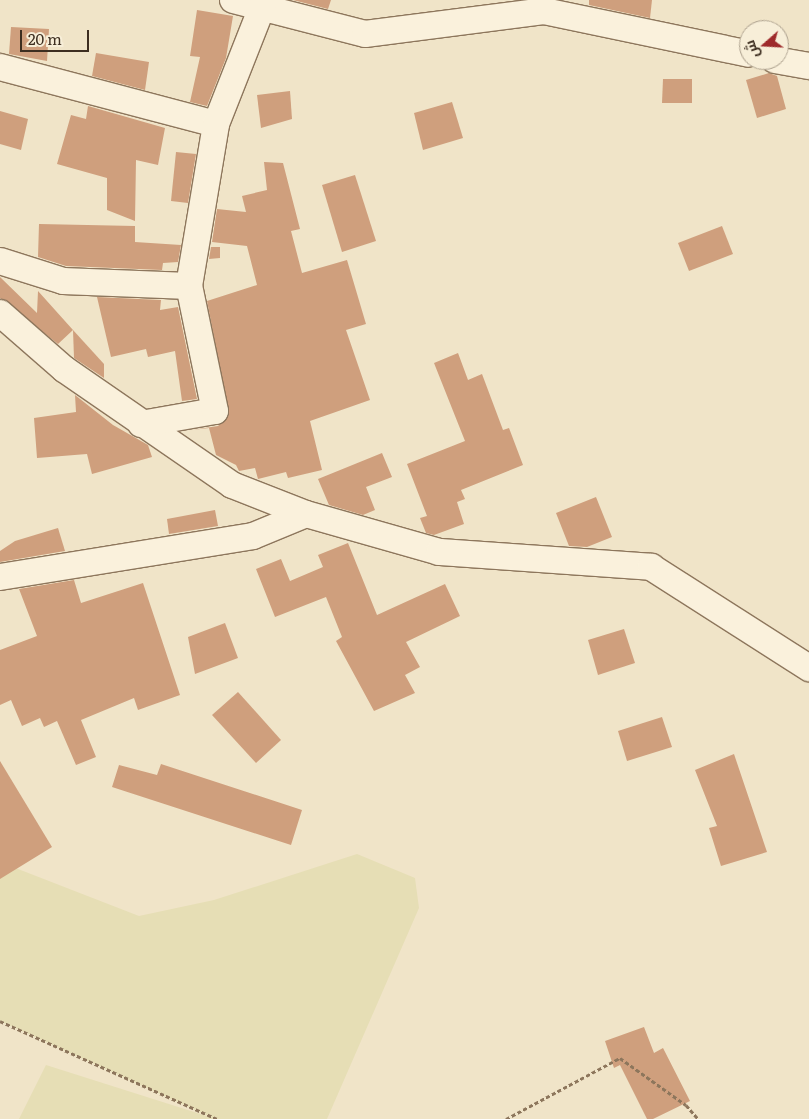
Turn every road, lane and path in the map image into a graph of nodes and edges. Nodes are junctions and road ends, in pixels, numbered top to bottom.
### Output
1 (233, 0) edge
2 (262, 7) junction
3 (739, 52) edge
4 (789, 62) edge
5 (809, 66) edge
6 (0, 67) edge
7 (216, 124) junction
8 (0, 261) edge
9 (189, 286) junction
10 (0, 313) edge
11 (141, 424) junction
12 (306, 514) junction
13 (0, 577) edge
14 (809, 668) edge
15 (0, 1021) edge
16 (217, 1119) edge
17 (506, 1119) edge
18 (698, 1119) edge

1 - 2 street
2 - 3 street
2 - 7 street
4 - 5 street
6 - 7 street
7 - 9 street
8 - 9 street
9 - 11 street
10 - 11 street
11 - 12 street
12 - 13 street
12 - 14 street
15 - 16 path
17 - 18 path

